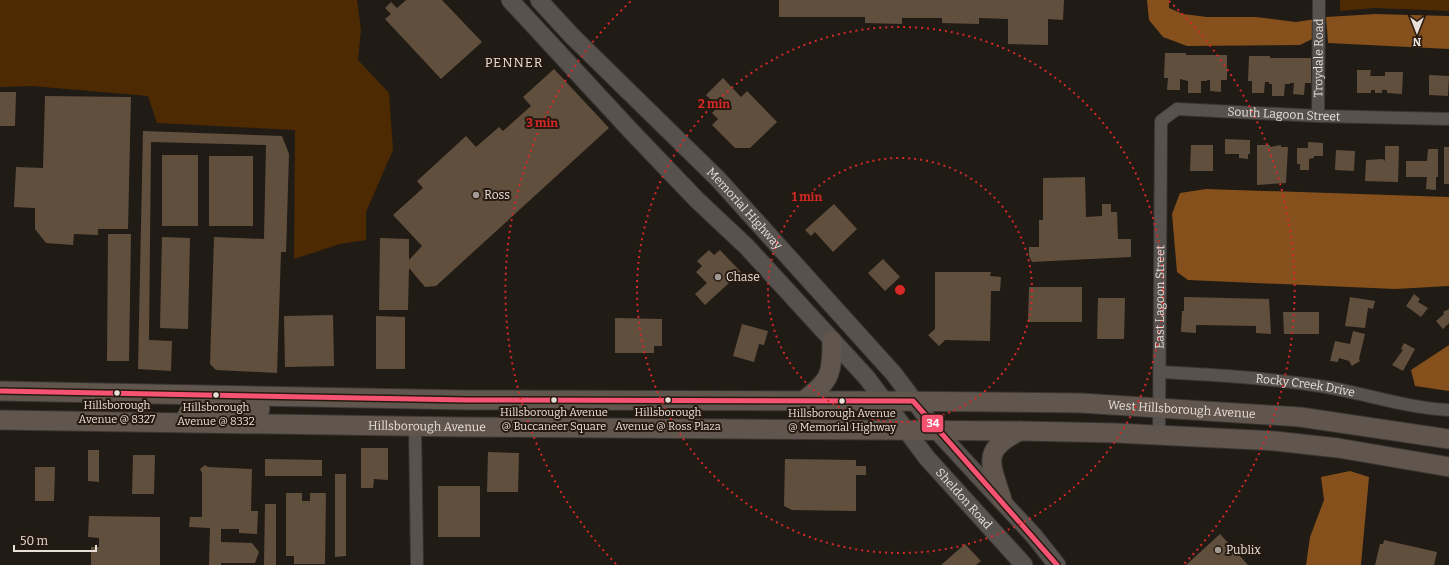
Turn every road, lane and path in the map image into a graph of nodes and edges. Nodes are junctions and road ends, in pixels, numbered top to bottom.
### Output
1 (510, 0) edge
2 (540, 0) edge
3 (1319, 0) edge
4 (1318, 116) junction
5 (654, 117) junction
6 (1449, 120) edge
7 (631, 131) junction
8 (1161, 159) joint
9 (832, 341) junction
10 (1160, 372) junction
11 (0, 391) edge
12 (92, 393) junction
13 (184, 395) junction
14 (335, 397) junction
15 (467, 400) junction
16 (573, 400) junction
17 (885, 401) junction
18 (912, 401) junction
19 (802, 402) junction
20 (1160, 408) junction
21 (1449, 410) edge
22 (7, 420) edge
23 (77, 421) junction
24 (184, 422) junction
25 (350, 425) junction
26 (416, 426) junction
27 (573, 428) junction
28 (906, 430) junction
29 (936, 430) junction
30 (1022, 430) junction
31 (1159, 436) junction
32 (1449, 439) edge
33 (1449, 467) edge
34 (1002, 500) junction
35 (417, 565) edge
36 (1024, 565) edge
37 (1057, 565) edge

1 - 7 main road, Memorial Highway
2 - 5 main road, Memorial Highway
3 - 4 street, Troydale Road
4 - 6 street, South Lagoon Street
4 - 8 street, South Lagoon Street
5 - 7 main road
5 - 18 main road, Memorial Highway
7 - 9 main road, Memorial Highway
8 - 10 street, East Lagoon Street
9 - 17 main road, Memorial Highway
9 - 19 main road
10 - 20 street, East Lagoon Street
10 - 21 street, Rocky Creek Drive
11 - 12 main road
12 - 13 main road
12 - 22 main road
13 - 14 main road
13 - 23 main road
14 - 15 main road
14 - 24 main road
15 - 16 main road
15 - 25 main road
16 - 19 main road
16 - 27 main road
17 - 18 main road
17 - 19 main road
17 - 28 main road, Memorial Highway
18 - 20 main road, West Hillsborough Avenue
18 - 29 main road, Memorial Highway
20 - 31 street, East Lagoon Street
20 - 32 main road, West Hillsborough Avenue
22 - 23 main road, Hillsborough Avenue
23 - 24 main road, Hillsborough Avenue
24 - 25 main road, Hillsborough Avenue
25 - 26 main road, Hillsborough Avenue
26 - 27 main road, Hillsborough Avenue
26 - 35 street
27 - 28 main road, Hillsborough Avenue
28 - 29 main road, Hillsborough Avenue
28 - 36 main road, Sheldon Road
29 - 30 main road, Hillsborough Avenue
29 - 34 main road
30 - 31 main road
30 - 34 main road
31 - 33 main road
34 - 37 main road

